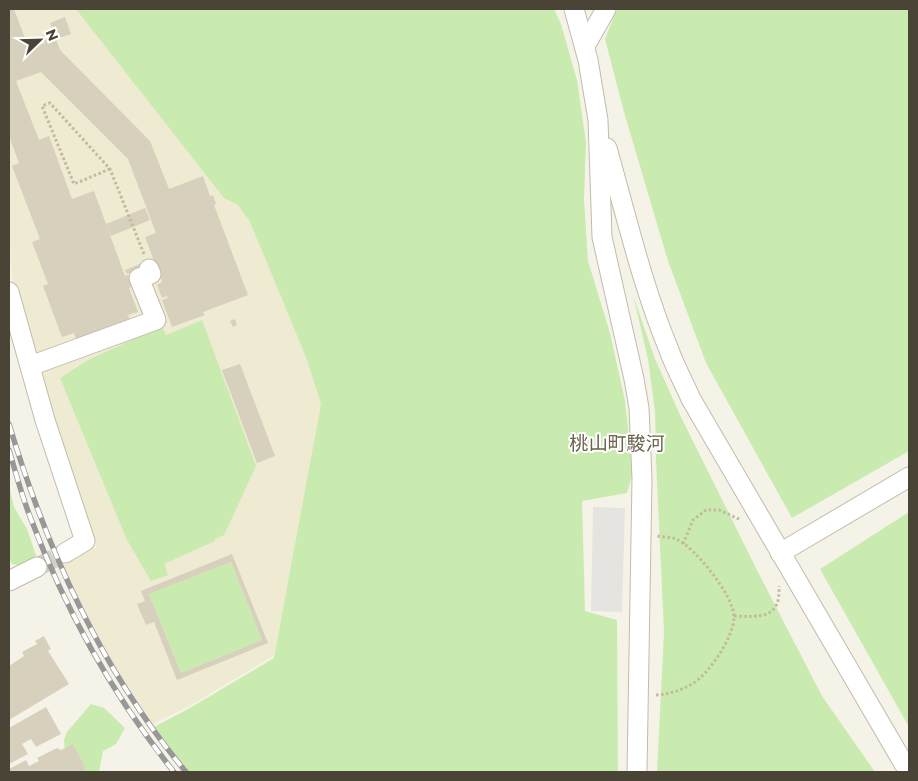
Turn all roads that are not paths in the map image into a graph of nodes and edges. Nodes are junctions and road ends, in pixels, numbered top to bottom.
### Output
1 (574, 9) edge
2 (606, 9) edge
3 (585, 46) junction
4 (598, 120) junction
5 (149, 269) road end
6 (9, 292) edge
7 (30, 366) junction
8 (909, 477) edge
9 (65, 552) tunnel mouth
10 (780, 552) junction
11 (36, 567) tunnel mouth
12 (9, 581) edge
13 (909, 769) edge
14 (637, 772) edge

1 - 3 street
2 - 3 street
3 - 4 street
4 - 10 street
4 - 14 street
5 - 7 street
6 - 7 street
7 - 9 street
8 - 10 street
10 - 13 street
11 - 12 street

